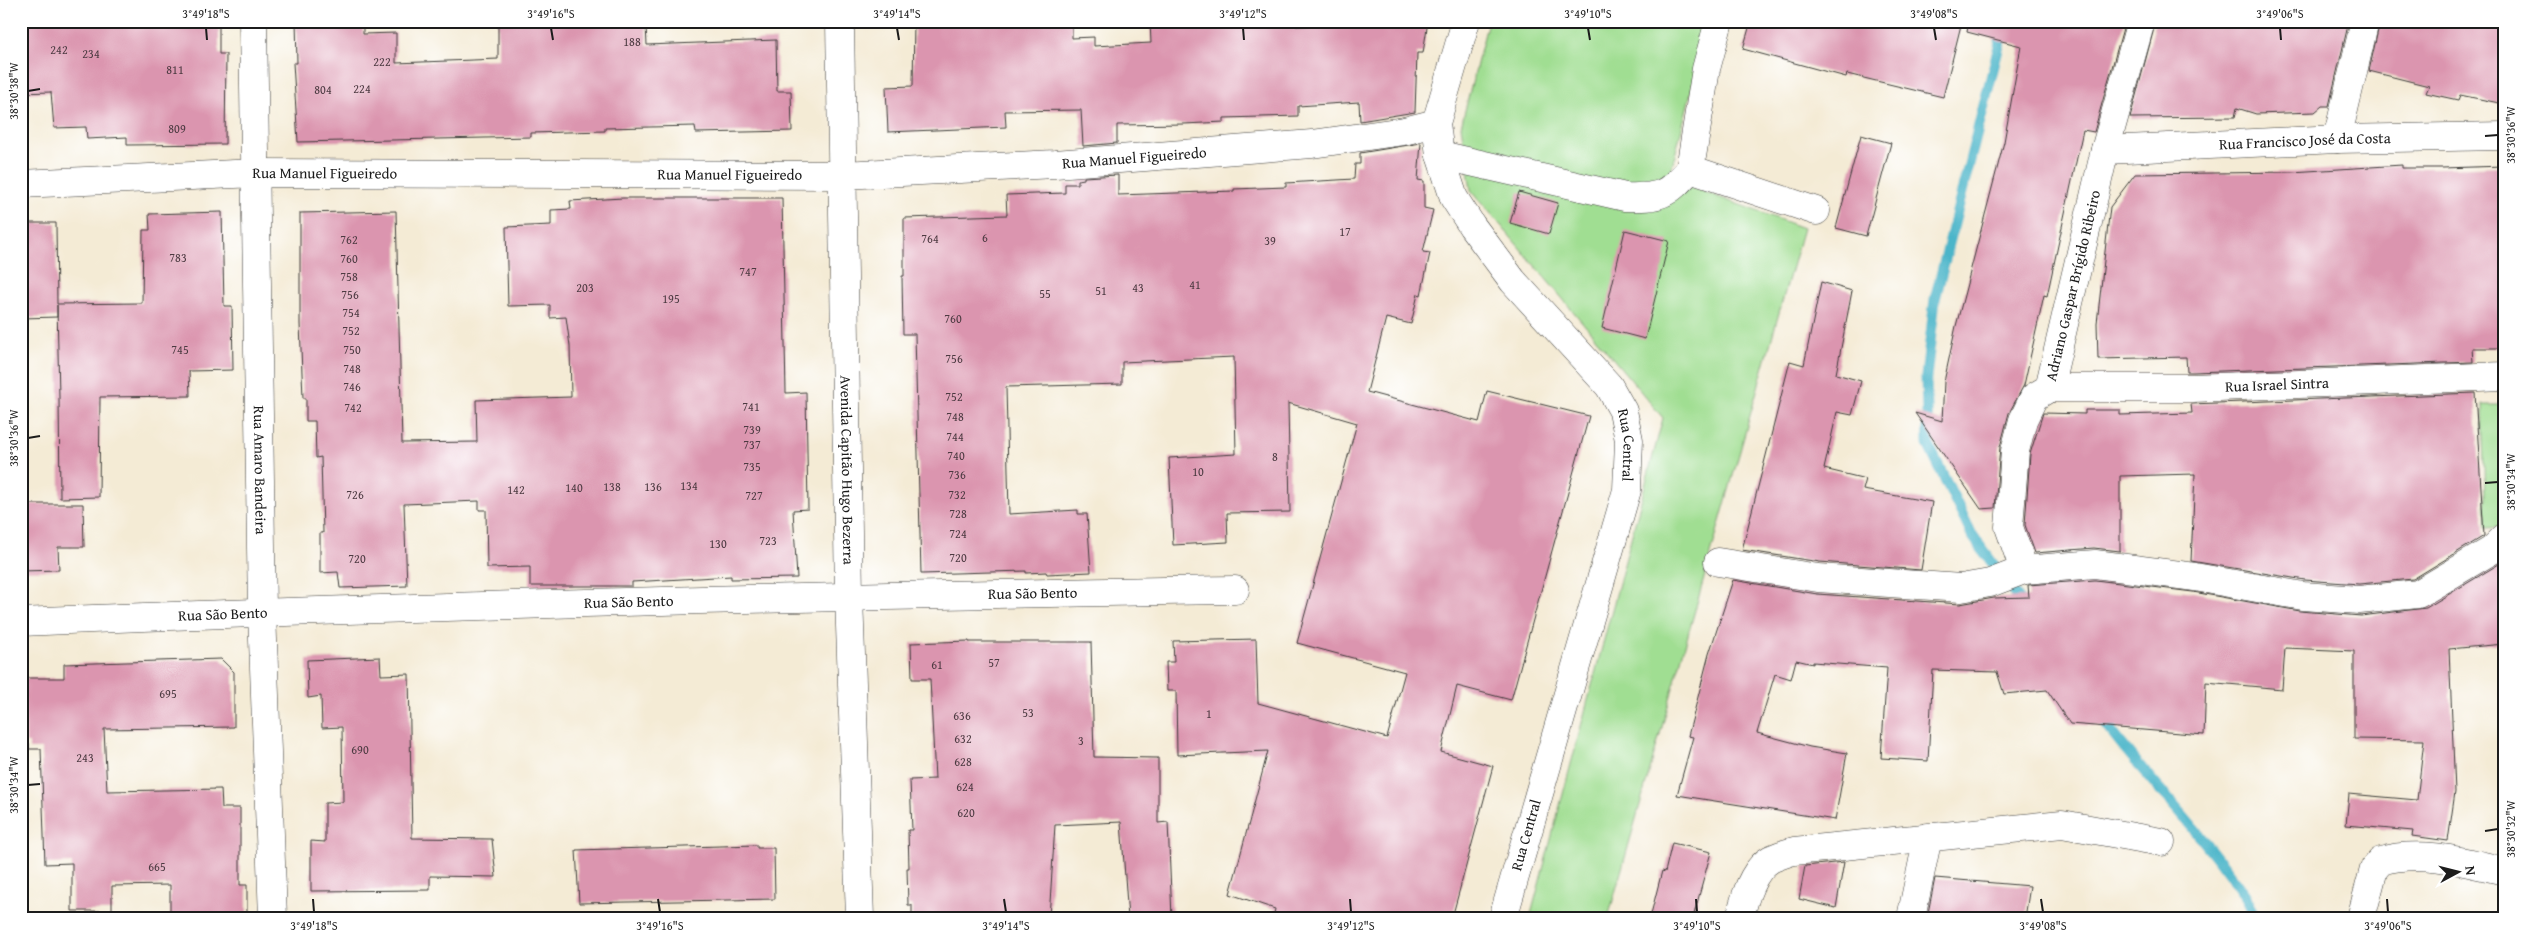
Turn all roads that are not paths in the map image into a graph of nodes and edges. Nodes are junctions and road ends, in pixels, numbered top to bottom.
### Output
1 (253, 21) edge
2 (840, 21) edge
3 (1466, 21) edge
4 (1719, 21) edge
5 (2141, 21) edge
6 (2365, 21) edge
7 (1436, 122) junction
8 (2504, 136) edge
9 (2337, 139) junction
10 (2105, 150) junction
11 (1440, 155) junction
12 (1690, 169) junction
13 (256, 173) junction
14 (843, 175) junction
15 (21, 184) edge
16 (1816, 212) dead end
17 (2504, 376) edge
18 (2049, 388) junction
19 (2504, 538) edge
20 (1718, 562) dead end
21 (2020, 571) junction
22 (1235, 590) dead end
23 (849, 596) junction
24 (262, 612) junction
25 (21, 622) edge
26 (1928, 837) junction
27 (2161, 842) dead end
28 (2504, 872) edge
29 (273, 918) edge
30 (860, 918) edge
31 (1503, 918) edge
32 (1740, 918) edge
33 (1911, 918) edge
34 (2361, 918) edge

1 - 13 street, Rua Amaro Bandeira
2 - 14 street, Avenida Capitão Hugo Bezerra
3 - 7 street, Rua Central
4 - 12 street
5 - 10 street, Adriano Gaspar Brígido Ribeiro
6 - 9 street
7 - 11 street, Rua Central
7 - 14 street, Rua Manuel Figueiredo
8 - 9 street, Rua Francisco José da Costa
9 - 10 street, Rua Francisco José da Costa
10 - 18 street, Adriano Gaspar Brígido Ribeiro
11 - 12 street
11 - 31 street, Rua Central
12 - 16 street
13 - 14 street, Rua Manuel Figueiredo
13 - 15 street, Rua Manuel Figueiredo
13 - 24 street, Rua Amaro Bandeira
14 - 23 street, Avenida Capitão Hugo Bezerra
17 - 18 street, Rua Israel Sintra
18 - 21 street, Adriano Gaspar Brígido Ribeiro
19 - 21 street
20 - 21 street
22 - 23 street, Rua São Bento
23 - 24 street, Rua São Bento
23 - 30 street, Avenida Capitão Hugo Bezerra
24 - 25 street, Rua São Bento
24 - 29 street, Rua Amaro Bandeira
26 - 27 street
26 - 32 street
26 - 33 street
28 - 34 street

